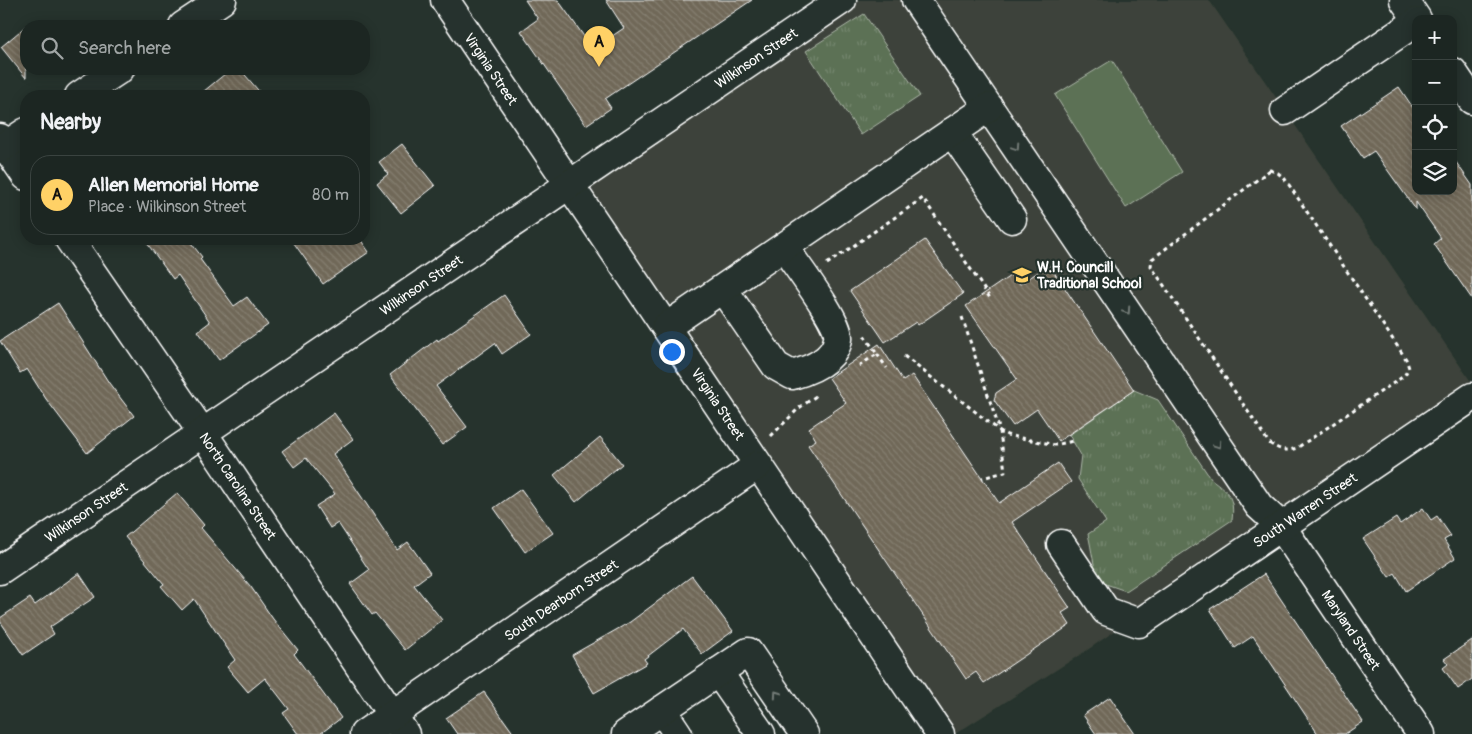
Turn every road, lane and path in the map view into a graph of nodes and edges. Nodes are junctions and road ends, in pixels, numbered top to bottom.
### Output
1 (222, 0) edge
2 (444, 0) edge
3 (842, 0) edge
4 (916, 0) edge
5 (1404, 0) edge
6 (1413, 15) edge
7 (192, 20) edge
8 (1412, 23) edge
9 (111, 75) edge
10 (1457, 78) edge
11 (88, 90) edge
12 (1472, 100) edge
13 (988, 107) junction
14 (1284, 111) dead end
15 (952, 132) junction
16 (8, 141) edge
17 (20, 164) edge
18 (569, 184) junction
19 (1249, 186) joint
20 (1012, 219) dead end
21 (73, 245) edge
22 (784, 247) junction
23 (819, 269) dead end
24 (723, 289) junction
25 (990, 298) dead end
26 (962, 317) dead end
27 (666, 327) junction
28 (861, 331) dead end
29 (877, 354) junction
30 (904, 356) dead end
31 (859, 366) dead end
32 (887, 368) dead end
33 (820, 394) dead end
34 (1472, 397) edge
35 (1000, 432) junction
36 (203, 434) junction
37 (767, 439) dead end
38 (1073, 441) dead end
39 (758, 465) junction
40 (982, 478) dead end
41 (1281, 526) junction
42 (1061, 544) dead end
43 (0, 570) edge
44 (718, 672) junction
45 (662, 710) junction
46 (398, 724) edge
47 (364, 734) edge
48 (626, 734) edge
49 (678, 734) edge
50 (760, 734) edge
51 (804, 734) edge
52 (940, 734) edge
53 (1421, 734) edge

1 - 7 street
2 - 18 street, Virginia Street
3 - 18 street, Wilkinson Street
4 - 13 street, Maryland Street
5 - 6 street
8 - 14 street
9 - 11 street
10 - 12 street
13 - 15 street
13 -> 41 street, Maryland Street
15 - 20 street
15 - 22 street
16 - 17 street
18 - 27 street, Virginia Street
18 - 36 street, Wilkinson Street
19 - 19 path
21 - 36 street, North Carolina Street
22 - 24 street
22 - 24 street
23 - 25 path
24 - 27 street
26 - 35 path
27 - 39 street, Virginia Street
28 - 29 path
29 - 31 path
29 - 32 path
30 - 35 path
33 - 37 path
34 - 41 street, South Warren Street
35 - 38 path
35 - 40 path
36 - 43 street, Wilkinson Street
36 - 46 street, North Carolina Street
39 - 46 street, South Dearborn Street
39 - 52 street, Virginia Street
41 - 42 street, South Warren Street
41 - 53 street, Maryland Street
44 - 45 street
44 - 50 street
51 -> 44 street
45 - 48 street
45 - 49 street
46 - 47 street, South Dearborn Street

